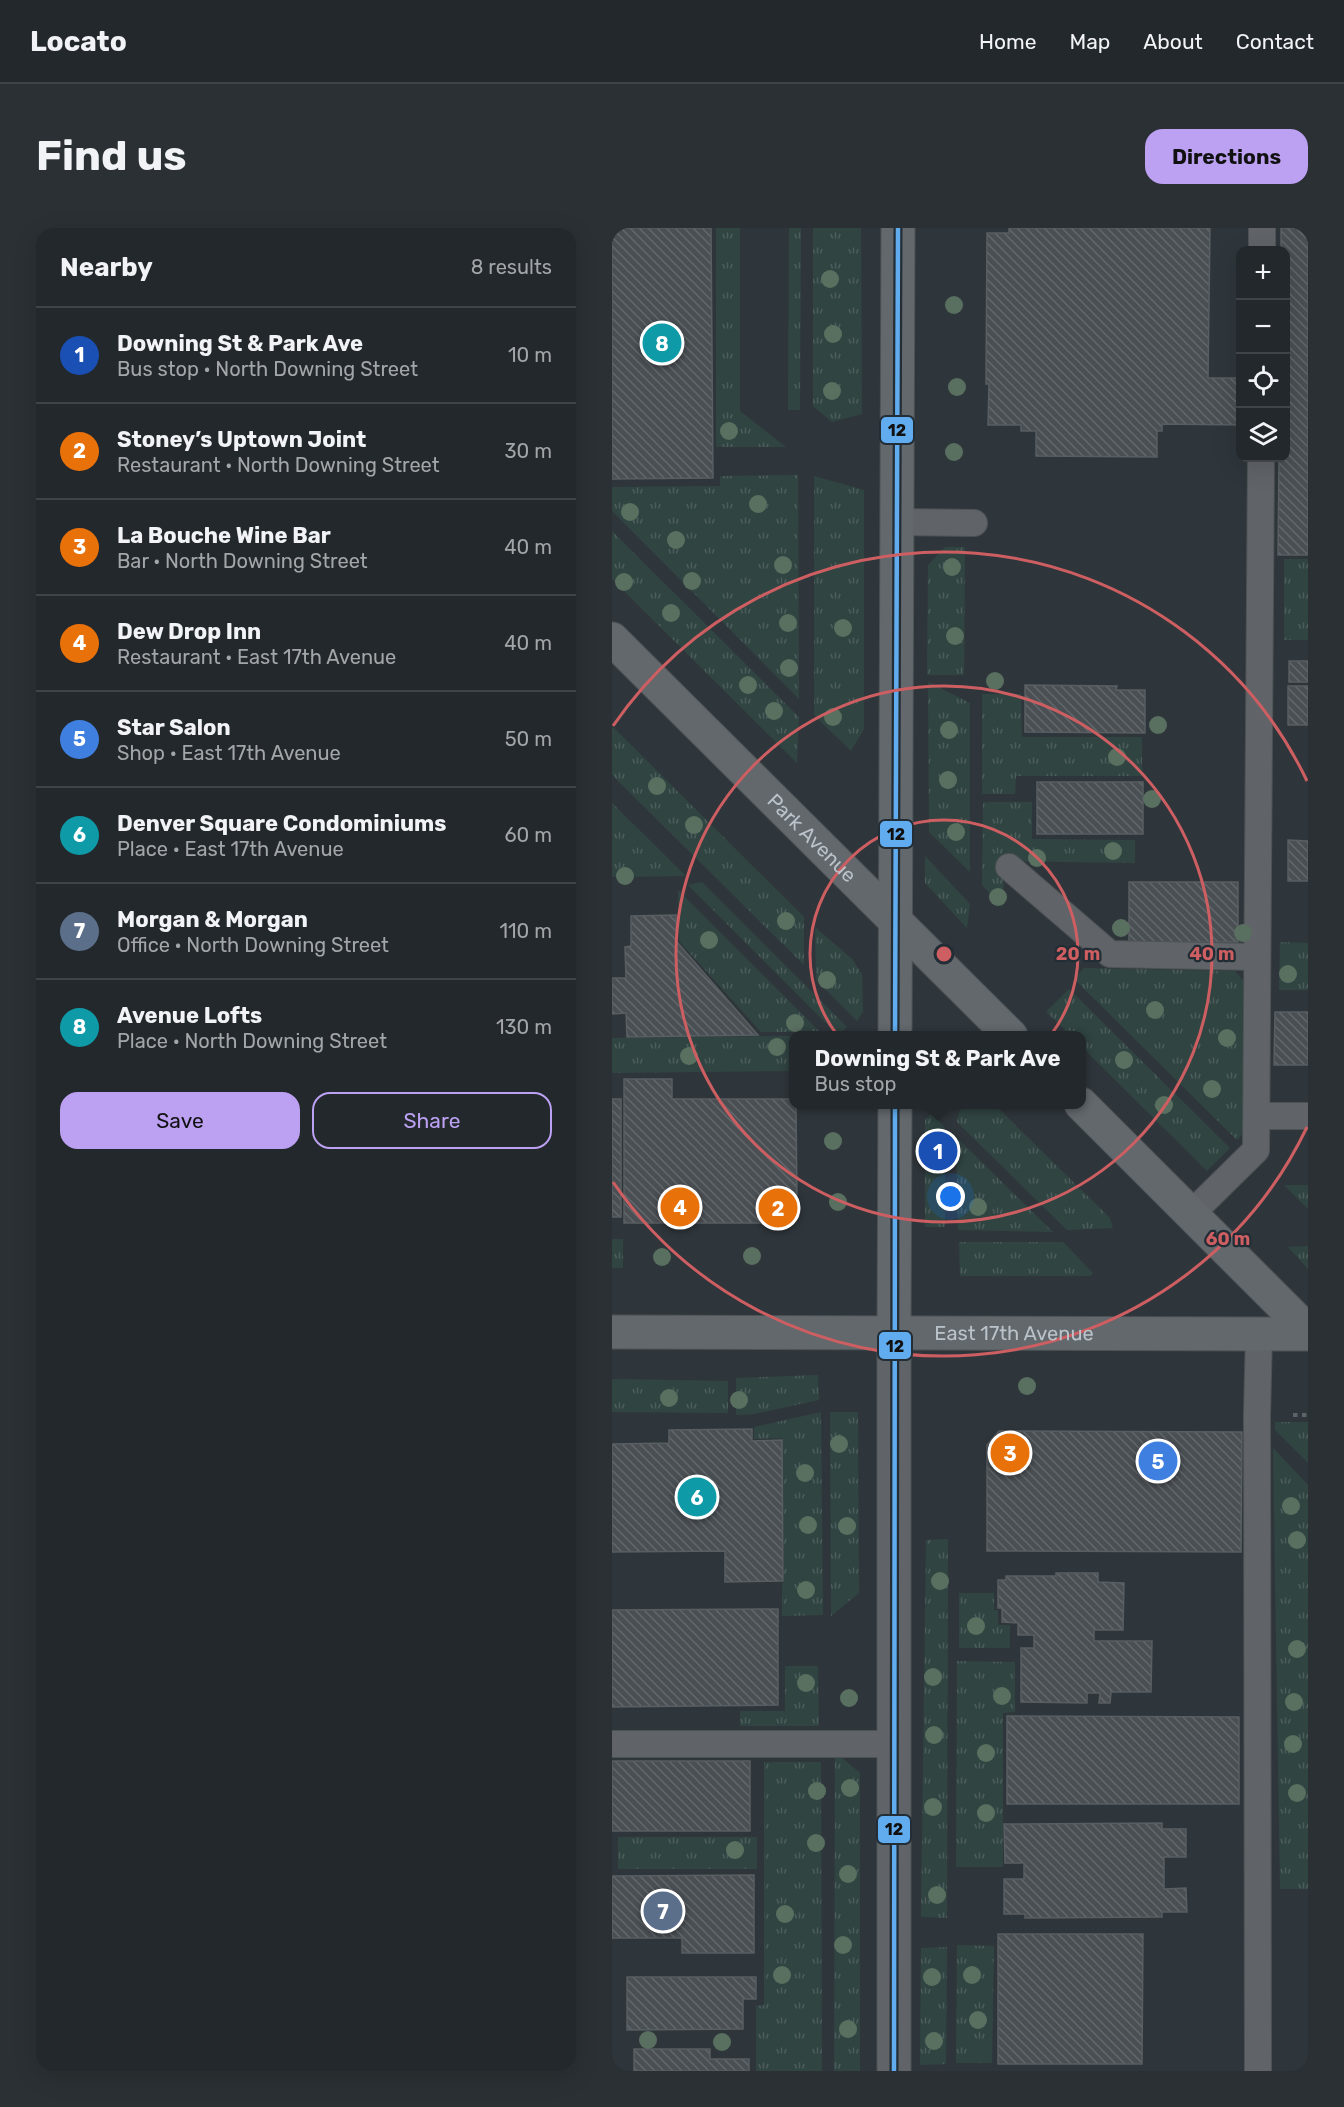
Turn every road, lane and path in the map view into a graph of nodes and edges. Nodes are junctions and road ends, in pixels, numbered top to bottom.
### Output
1 (898, 228) edge
2 (1262, 228) edge
3 (1262, 246) edge
4 (1260, 462) edge
5 (897, 522) junction
6 (974, 523) dead end
7 (612, 639) edge
8 (1009, 867) dead end
9 (895, 920) junction
10 (1257, 957) junction
11 (895, 1031) edge
12 (1007, 1031) edge
13 (895, 1109) edge
14 (1086, 1109) edge
15 (1257, 1116) junction
16 (1308, 1116) edge
17 (1191, 1214) junction
18 (612, 1332) edge
19 (894, 1333) junction
20 (1308, 1333) edge
21 (1259, 1335) junction
22 (612, 1744) edge
23 (894, 1744) junction
24 (894, 2071) edge
25 (1258, 2071) edge

1 - 5 main road
2 - 3 lane
4 - 10 lane
5 - 6 lane
5 - 9 main road
7 - 9 main road, Park Avenue
8 - 10 lane
9 - 11 main road
9 - 12 main road, Park Avenue
10 - 15 lane
13 - 19 main road
14 - 17 main road
15 - 16 lane
15 - 17 lane
17 - 20 main road
18 - 19 main road, East 17th Avenue
19 - 21 main road, East 17th Avenue
19 - 23 street
20 - 21 main road, East 17th Avenue
21 - 25 lane
22 - 23 lane
23 - 24 street

